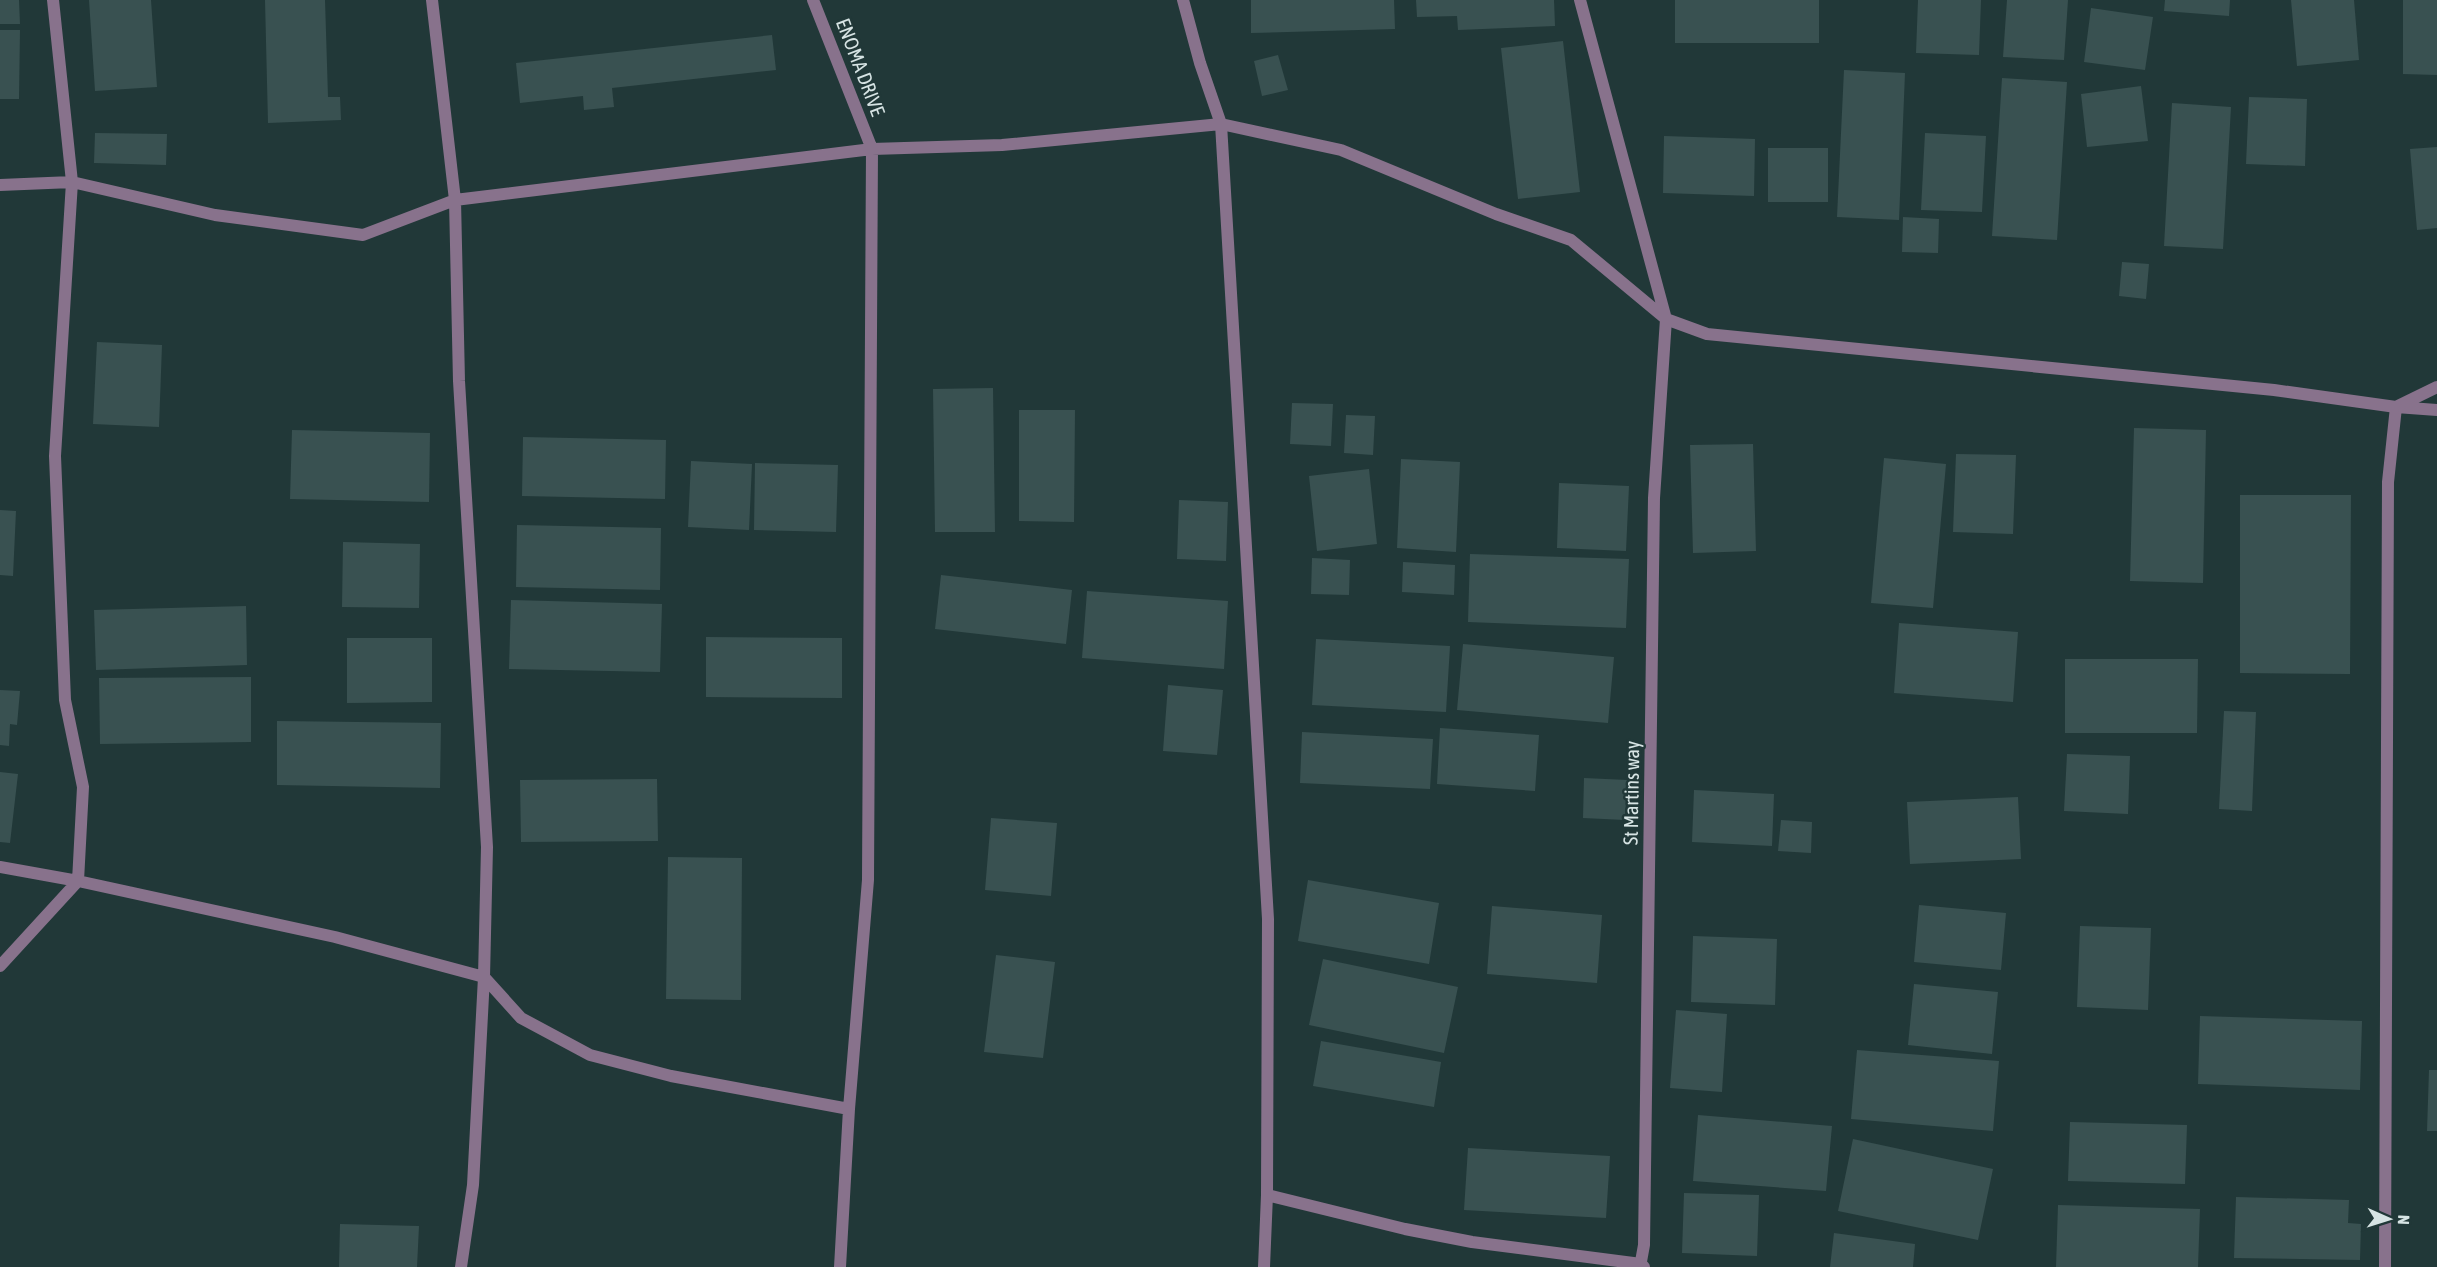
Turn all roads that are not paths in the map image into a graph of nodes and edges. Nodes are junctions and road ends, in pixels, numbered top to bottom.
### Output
1 (53, 0) edge
2 (432, 0) edge
3 (813, 0) edge
4 (1183, 0) edge
5 (1580, 0) edge
6 (1221, 124) junction
7 (872, 149) junction
8 (72, 182) junction
9 (0, 185) edge
10 (455, 200) junction
11 (1666, 319) junction
12 (2437, 387) edge
13 (2396, 407) junction
14 (2437, 410) edge
15 (0, 867) edge
16 (78, 881) junction
17 (0, 966) edge
18 (484, 977) junction
19 (849, 1109) junction
20 (1268, 1195) junction
21 (1642, 1266) edge
22 (461, 1267) edge
23 (840, 1267) edge
24 (1264, 1267) edge
25 (2385, 1267) edge

1 - 8 street
2 - 10 street
3 - 7 street, ENOMA DRIVE
4 - 6 street
5 - 11 street, St Martins way
6 - 7 street
6 - 11 street
6 - 20 street
7 - 10 street
7 - 19 street
8 - 9 street
8 - 10 street
8 - 16 street
10 - 18 street
11 - 13 street
11 - 21 street, St Martins way
12 - 13 street
13 - 14 street
13 - 25 street
15 - 16 street
16 - 17 street
16 - 18 street
18 - 19 street
18 - 22 street
19 - 23 street
20 - 21 street
20 - 24 street

